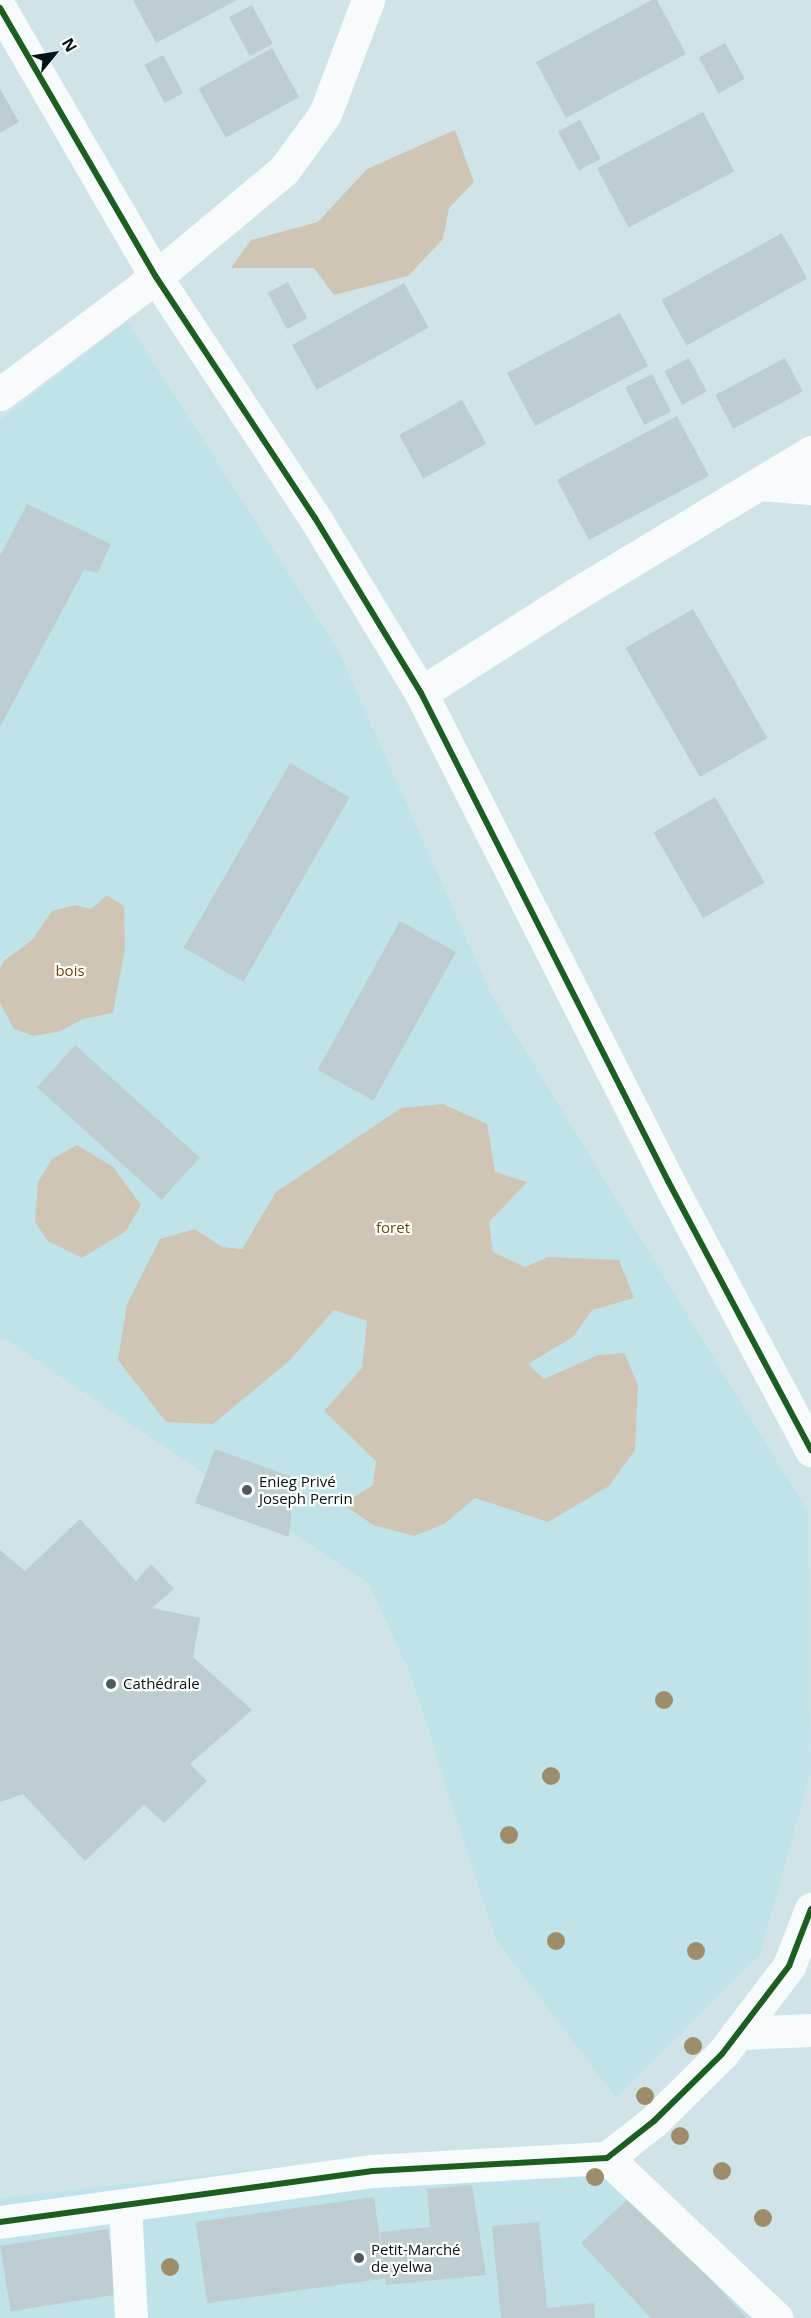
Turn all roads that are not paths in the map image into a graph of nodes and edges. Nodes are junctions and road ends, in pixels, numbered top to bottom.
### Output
1 (368, 0) edge
2 (0, 8) edge
3 (156, 277) junction
4 (0, 394) edge
5 (811, 452) edge
6 (760, 484) junction
7 (811, 488) edge
8 (422, 693) junction
9 (811, 1450) edge
10 (811, 1909) edge
11 (811, 2030) edge
12 (738, 2033) junction
13 (607, 2158) junction
14 (125, 2207) junction
15 (0, 2222) edge
16 (131, 2318) edge
17 (776, 2318) edge

1 - 3 street
2 - 3 street
3 - 4 street
3 - 8 street
5 - 6 street
6 - 7 street
6 - 8 street
8 - 9 street
10 - 12 street
11 - 12 street
12 - 13 street
13 - 14 street
13 - 17 street
14 - 15 street
14 - 16 street

